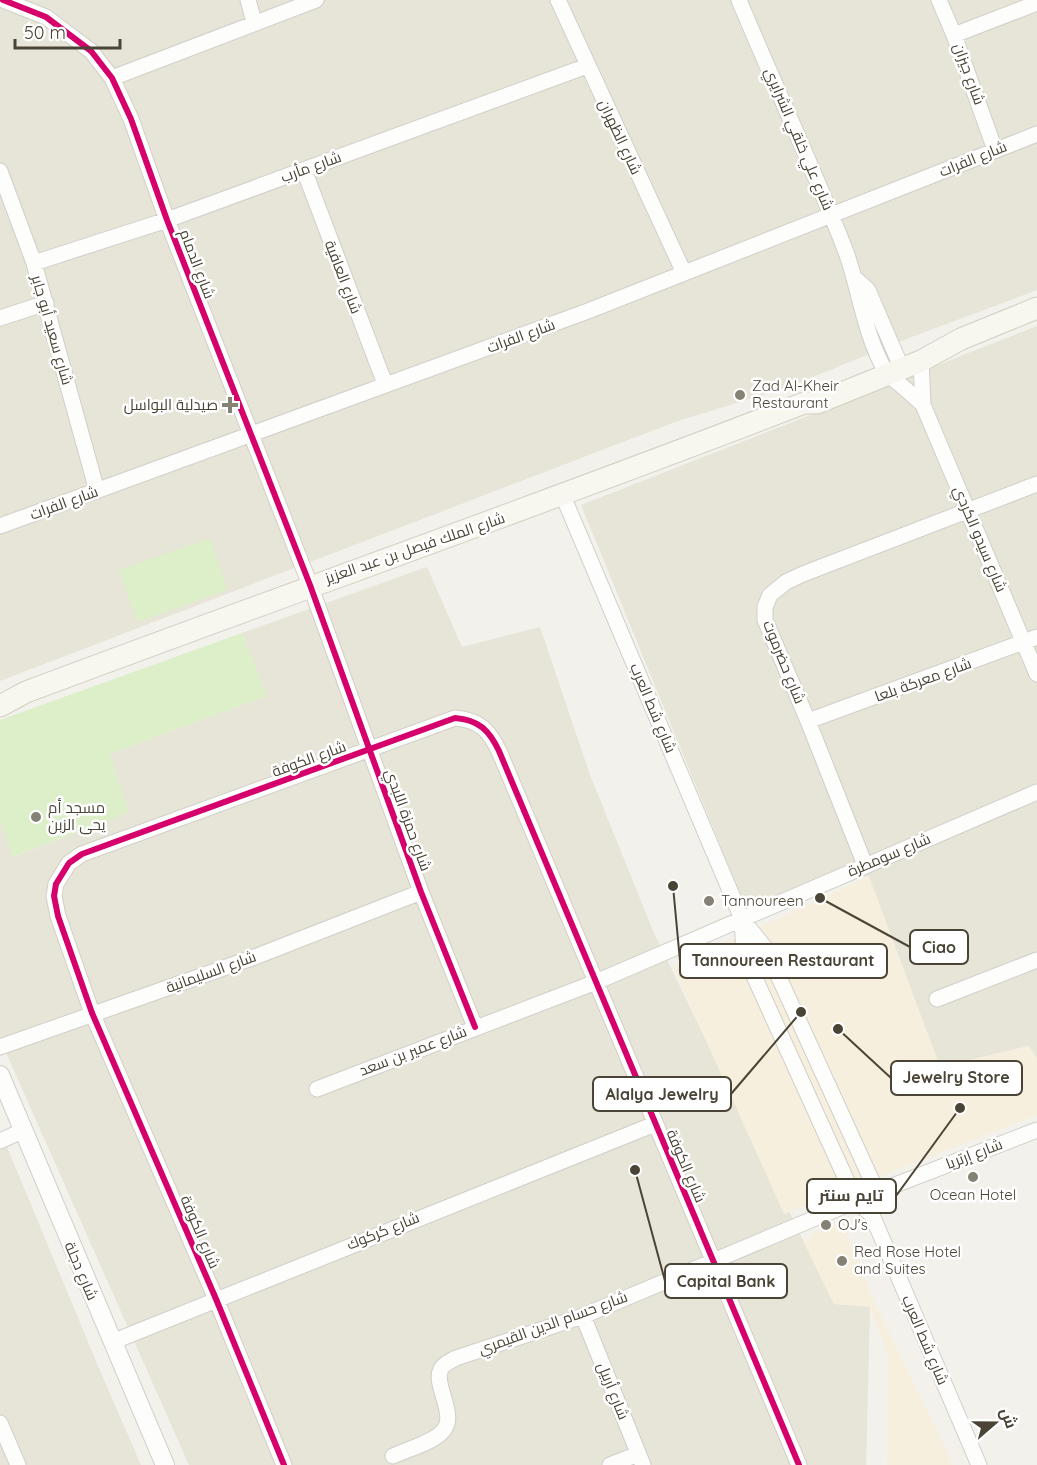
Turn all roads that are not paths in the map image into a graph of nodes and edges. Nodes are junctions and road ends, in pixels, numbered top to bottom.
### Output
1 (3, 0) edge
2 (248, 0) edge
3 (316, 0) edge
4 (558, 0) edge
5 (739, 0) edge
6 (939, 0) edge
7 (1037, 3) edge
8 (254, 22) junction
9 (954, 35) junction
10 (587, 66) junction
11 (112, 78) junction
12 (1037, 134) edge
13 (995, 150) junction
14 (304, 170) junction
15 (0, 171) edge
16 (832, 216) junction
17 (167, 220) junction
18 (34, 263) junction
19 (684, 273) junction
20 (46, 303) junction
21 (1037, 308) edge
22 (0, 318) edge
23 (898, 365) junction
24 (385, 384) junction
25 (922, 405) junction
26 (252, 435) junction
27 (1037, 484) edge
28 (97, 491) junction
29 (563, 496) junction
30 (967, 511) junction
31 (0, 526) edge
32 (310, 585) junction
33 (1031, 640) edge
34 (1037, 674) edge
35 (26, 692) junction
36 (0, 697) edge
37 (0, 706) edge
38 (808, 721) junction
39 (370, 750) junction
40 (1037, 792) edge
41 (865, 865) junction
42 (421, 891) junction
43 (742, 919) junction
44 (1037, 960) edge
45 (596, 982) junction
46 (937, 999) dead end
47 (92, 1013) junction
48 (474, 1027) junction
49 (0, 1047) edge
50 (0, 1075) edge
51 (317, 1089) dead end
52 (655, 1124) junction
53 (1037, 1130) edge
54 (22, 1131) junction
55 (0, 1141) edge
56 (877, 1192) junction
57 (856, 1201) junction
58 (872, 1215) junction
59 (712, 1261) junction
60 (216, 1299) junction
61 (583, 1316) junction
62 (112, 1342) junction
63 (0, 1423) edge
64 (393, 1456) dead end
65 (640, 1459) edge
66 (18, 1465) edge
67 (165, 1465) edge
68 (284, 1465) edge
69 (610, 1465) edge
70 (799, 1465) edge
71 (979, 1465) edge

1 - 11 street, شارع الدمام
2 - 8 street
3 - 8 street
4 - 10 street, شارع الظهران
5 - 16 street, شارع علي خلقي الشرايري
6 - 9 street, شارع جيزان
7 - 9 street
8 - 11 street
9 - 13 street, شارع جيزان
10 - 14 street, شارع مأرب
10 - 19 street, شارع الظهران
11 - 17 street, شارع الدمام
12 - 13 street, شارع الفرات
13 - 16 street, شارع الفرات
14 - 17 street, شارع مأرب
14 - 24 street, شارع العافية
15 - 18 street, شارع سعيد أبو جابر
16 - 19 street, شارع الفرات
16 - 23 street, شارع علي خلقي الشرايري
17 - 18 street, شارع مأرب
17 - 26 street, شارع الدمام
18 - 20 street, شارع سعيد أبو جابر
19 - 24 street, شارع الفرات
20 - 22 street
20 - 28 street, شارع سعيد أبو جابر
21 - 23 main road, شارع الملك فيصل بن عبد العزيز
23 - 25 street, شارع سيدو الكردي
23 - 25 street, شارع سيدو الكردي
23 - 29 main road, شارع الملك فيصل بن عبد العزيز
24 - 26 street, شارع الفرات
25 - 30 street, شارع سيدو الكردي
26 - 28 street, شارع الفرات
26 - 32 street, شارع الدمام
27 - 30 street, شارع حضرموت
28 - 31 street, شارع الفرات
29 - 32 main road, شارع الملك فيصل بن عبد العزيز
29 - 43 street, شارع شط العرب
30 - 33 street, شارع سيدو الكردي
30 - 38 street, شارع حضرموت
32 - 35 main road, شارع الملك فيصل بن عبد العزيز
32 - 39 street, شارع حمزة اللبدي
33 - 34 street, شارع سيدو الكردي
33 - 38 street, شارع معركة بلعا
35 - 36 main road, شارع الملك فيصل بن عبد العزيز
35 - 37 main road, شارع الملك فيصل بن عبد العزيز
38 - 41 street, شارع حضرموت
39 - 42 street, شارع حمزة اللبدي
39 - 45 street, شارع الكوفة
39 - 47 street, شارع الكوفة
40 - 41 street, شارع سومطرة
41 - 43 street, شارع سومطرة
42 - 47 street, شارع السليمانية
42 - 48 street, شارع حمزة اللبدي
43 - 45 street, شارع عمير بن سعد
43 - 56 street, شارع شط العرب
43 - 57 street, شارع شط العرب
44 - 46 street
45 - 48 street, شارع عمير بن سعد
45 - 52 street, شارع الكوفة
47 - 49 street, شارع السليمانية
47 - 60 street, شارع الكوفة
48 - 51 street, شارع عمير بن سعد
50 - 54 street, شارع دجلة
52 - 59 street, شارع الكوفة
52 - 60 street, شارع كركوك
53 - 56 street, شارع إرتريا
54 - 55 street
54 - 62 street, شارع دجلة
56 - 57 street, شارع حسام الدين القيمري
56 - 58 street
57 - 58 street, شارع شط العرب
57 - 59 street, شارع حسام الدين القيمري
58 - 71 street, شارع شط العرب
59 - 61 street, شارع حسام الدين القيمري
59 - 70 street, شارع الكوفة
60 - 62 street, شارع كركوك
60 - 68 street, شارع الكوفة
61 - 64 street, شارع حسام الدين القيمري
61 - 65 street, شارع أربيل
62 - 67 street, شارع دجلة
63 - 66 street
65 - 69 street

